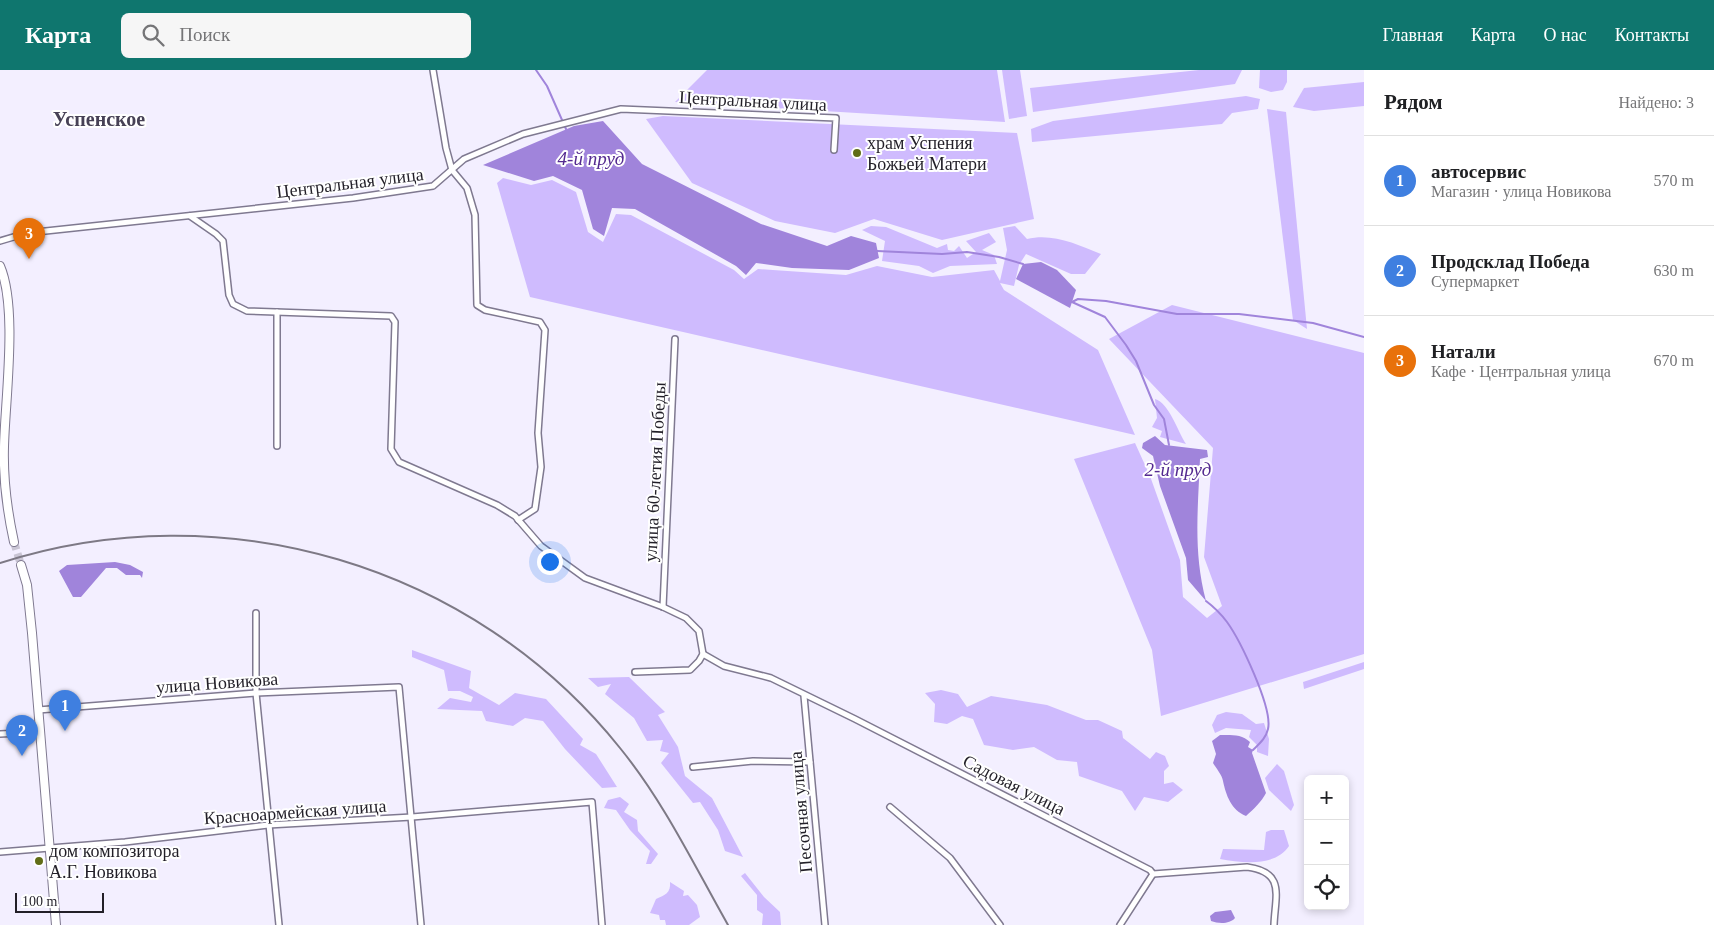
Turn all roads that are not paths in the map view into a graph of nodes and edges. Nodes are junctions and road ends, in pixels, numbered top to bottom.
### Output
1 (433, 70) edge
2 (834, 150) dead end
3 (452, 170) junction
4 (190, 216) junction
5 (0, 241) edge
6 (0, 266) edge
7 (277, 312) junction
8 (675, 339) dead end
9 (277, 446) dead end
10 (518, 520) junction
11 (14, 542) tunnel mouth
12 (21, 565) tunnel mouth
13 (663, 607) junction
14 (256, 613) dead end
15 (703, 654) junction
16 (635, 672) dead end
17 (256, 693) junction
18 (804, 696) junction
19 (38, 710) junction
20 (40, 732) junction
21 (0, 734) edge
22 (810, 762) junction
23 (692, 767) dead end
24 (890, 807) dead end
25 (412, 817) junction
26 (268, 825) junction
27 (51, 848) junction
28 (0, 852) edge
29 (1152, 874) junction
30 (56, 925) edge
31 (279, 925) edge
32 (421, 925) edge
33 (602, 925) edge
34 (826, 925) edge
35 (1000, 925) edge
36 (1120, 925) edge
37 (1274, 925) edge

1 - 3 street
2 - 3 street, Центральная улица
3 - 4 street, Центральная улица
3 - 10 street
4 - 5 street, Центральная улица
4 - 7 street
6 - 11 main road
7 - 9 street
7 - 10 street
8 - 13 street, улица 60-летия Победы
10 - 13 street
12 - 19 main road
13 - 15 street
14 - 17 street
15 - 16 street
15 - 18 street, Садовая улица
17 - 19 street, улица Новикова
17 - 25 street, улица Новикова
17 - 26 street
18 - 22 street, Песочная улица
18 - 29 street, Садовая улица
19 - 20 main road
20 - 21 street
20 - 27 main road
22 - 23 street
22 - 34 street, Песочная улица
24 - 35 street
25 - 26 street, Красноармейская улица
25 - 32 street
25 - 33 street, Красноармейская улица
26 - 27 street, Красноармейская улица
26 - 31 street
27 - 28 street, Красноармейская улица
27 - 30 main road
29 - 36 street
29 - 37 street

